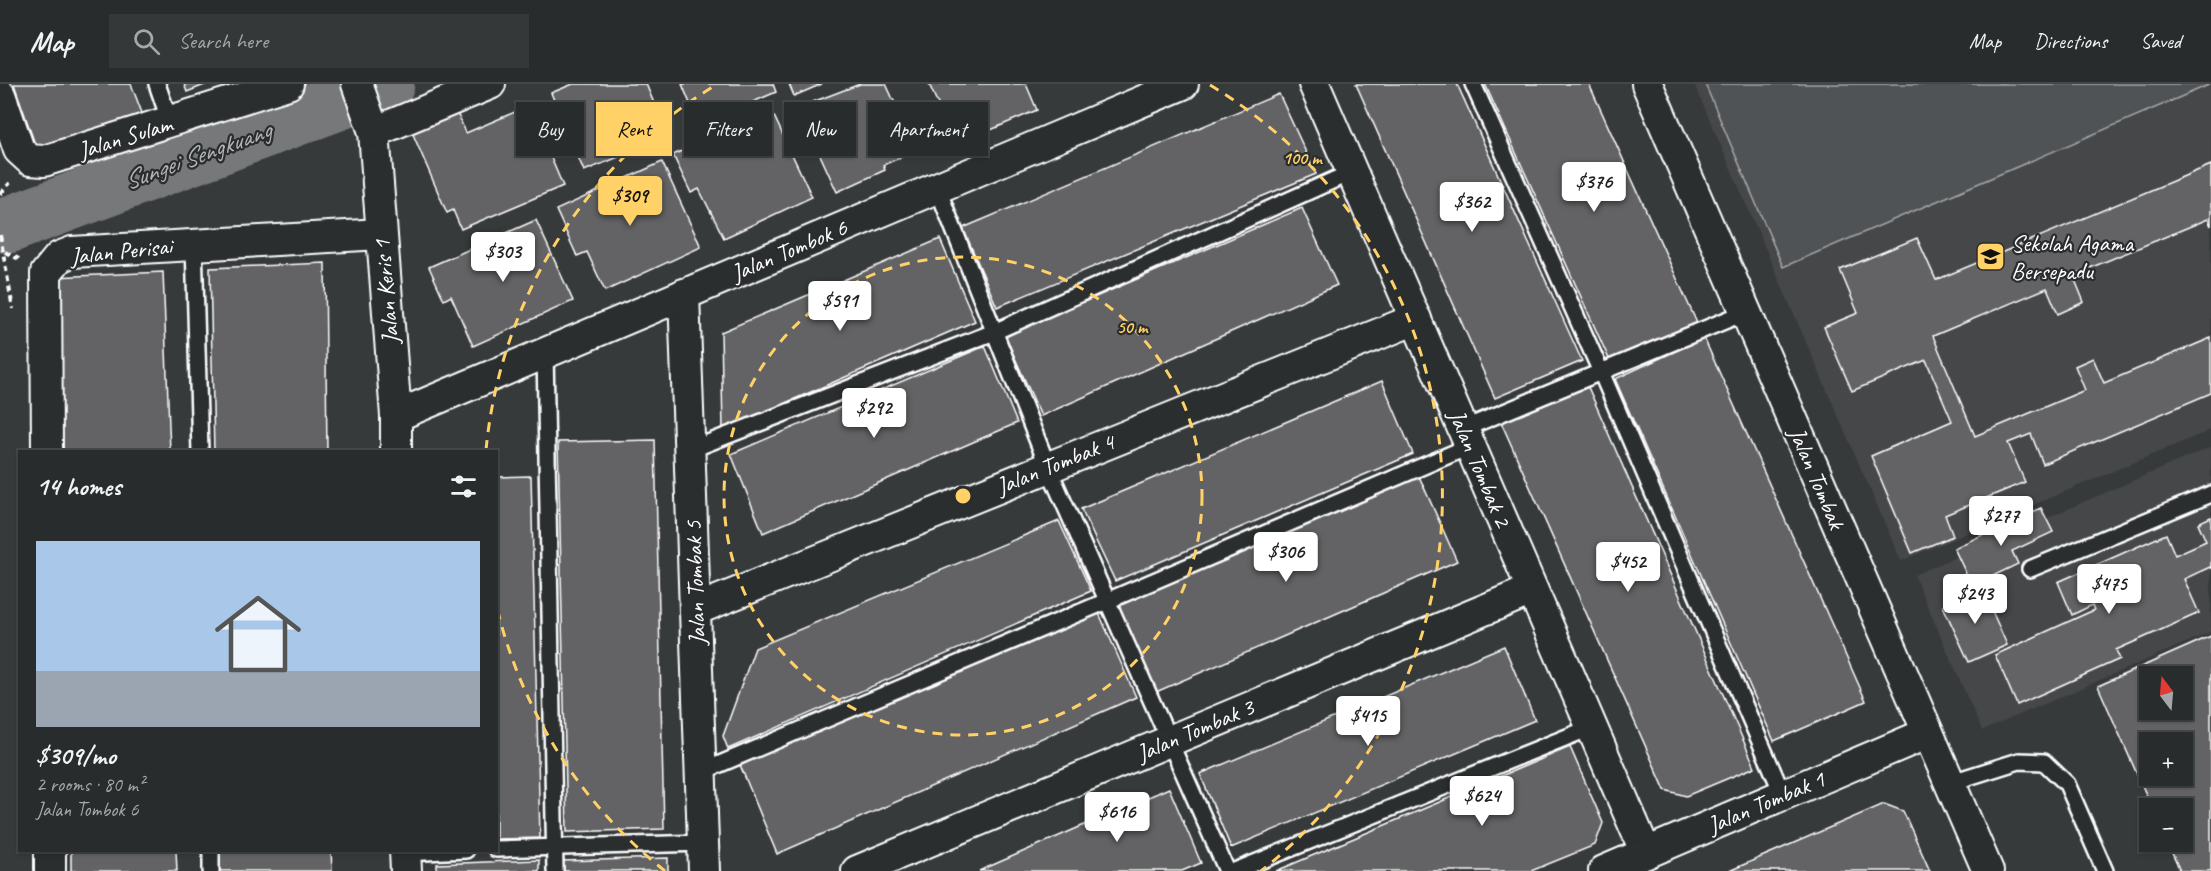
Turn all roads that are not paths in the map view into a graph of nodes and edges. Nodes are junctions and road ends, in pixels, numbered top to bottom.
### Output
1 (158, 84) edge
2 (288, 84) edge
3 (357, 84) edge
4 (490, 84) edge
5 (1183, 84) edge
6 (1314, 84) edge
7 (1473, 84) edge
8 (1647, 84) edge
9 (0, 95) edge
10 (170, 122) junction
11 (371, 123) junction
12 (1352, 172) junction
13 (937, 187) junction
14 (381, 234) junction
15 (194, 244) junction
16 (684, 294) junction
17 (1746, 312) junction
18 (1416, 319) junction
19 (994, 332) junction
20 (545, 353) junction
21 (1601, 372) junction
22 (396, 416) junction
23 (1467, 437) junction
24 (47, 450) edge
25 (200, 450) edge
26 (396, 450) edge
27 (690, 450) junction
28 (1048, 467) junction
29 (2211, 494) edge
30 (2030, 569) dead end
31 (1532, 590) junction
32 (1107, 601) junction
33 (695, 610) junction
34 (1592, 727) junction
35 (1928, 733) junction
36 (1169, 741) junction
37 (701, 772) junction
38 (1949, 783) junction
39 (1782, 795) junction
40 (554, 847) junction
41 (498, 849) edge
42 (50, 852) edge
43 (211, 852) edge
44 (450, 852) edge
45 (1646, 853) junction
46 (704, 857) edge
47 (405, 858) edge
48 (50, 871) edge
49 (211, 871) edge
50 (555, 871) edge
51 (857, 871) edge
52 (1227, 871) edge
53 (1234, 871) edge
54 (1604, 871) edge
55 (1988, 871) edge
56 (2105, 871) edge

1 - 10 lane
2 - 10 street, Jalan Sulam
3 - 11 street, Jalan Keris 1
4 - 11 street
5 - 13 street, Jalan Tombok 6
6 - 12 street, Jalan Tombak 2
7 - 21 lane
8 - 17 street, Jalan Tombak
9 - 10 street, Jalan Sulam
11 - 14 street, Jalan Keris 1
12 - 18 street, Jalan Tombak 2
12 - 19 lane
13 - 16 street, Jalan Tombok 6
13 - 19 lane
14 - 15 street, Jalan Perisai
14 - 22 street, Jalan Keris 1
15 - 24 street, Jalan Perisai
15 - 25 lane
16 - 20 street, Jalan Tombok 6
16 - 27 street, Jalan Tombak 5
17 - 21 lane
17 - 35 street, Jalan Tombak
18 - 23 street, Jalan Tombak 2
18 - 28 street, Jalan Tombak 4
19 - 27 lane
19 - 28 lane
20 - 22 street, Jalan Tombok 6
20 - 40 lane
21 - 23 lane
21 - 39 lane
22 - 26 street, Jalan Keris 1
23 - 31 street, Jalan Tombak 2
23 - 32 lane
27 - 33 street, Jalan Tombak 5
28 - 32 lane
28 - 33 street, Jalan Tombak 4
29 - 30 lane
31 - 34 street, Jalan Tombak 2
31 - 36 street, Jalan Tombak 3
32 - 36 lane
32 - 37 lane
33 - 37 street, Jalan Tombak 5
34 - 45 street, Jalan Tombak 2
34 - 53 lane
35 - 38 street, Jalan Tombak
35 - 39 street, Jalan Tombak 1
36 - 51 street, Jalan Tombak 3
36 - 52 lane
37 - 46 street, Jalan Tombak 5
38 - 55 street, Jalan Tombak
38 - 56 lane
39 - 45 street, Jalan Tombak 1
40 - 41 lane
40 - 46 lane
40 - 50 lane
42 - 48 street
43 - 49 lane
44 - 47 lane
45 - 54 street, Jalan Tombak 1

